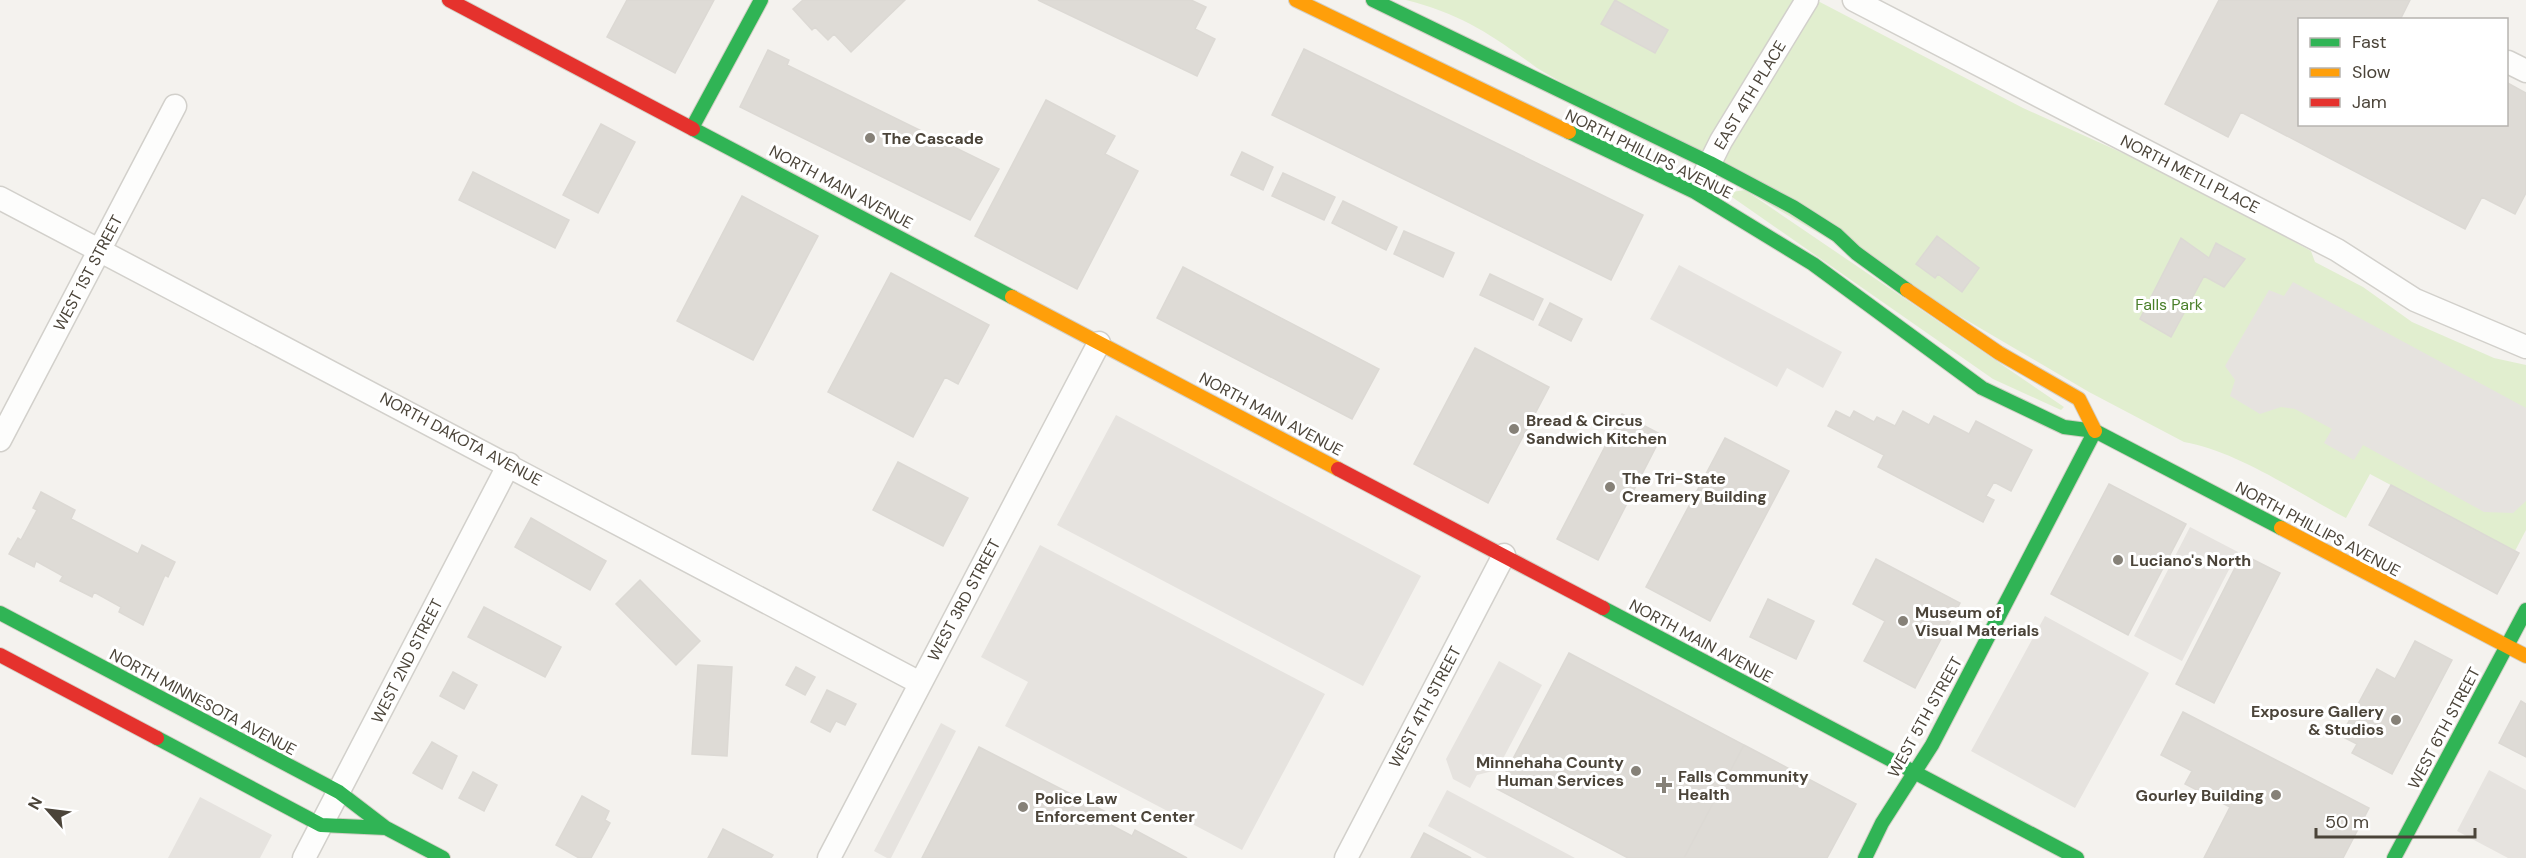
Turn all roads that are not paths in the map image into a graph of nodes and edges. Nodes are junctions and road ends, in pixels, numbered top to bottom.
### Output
1 (449, 0) edge
2 (761, 0) edge
3 (1296, 0) edge
4 (1373, 0) edge
5 (1807, 0) edge
6 (1854, 0) edge
7 (175, 106) dead end
8 (693, 126) junction
9 (1710, 163) junction
10 (1695, 192) junction
11 (0, 198) edge
12 (99, 250) junction
13 (1099, 343) junction
14 (2526, 347) edge
15 (2096, 431) junction
16 (0, 440) edge
17 (510, 464) junction
18 (1504, 555) junction
19 (2526, 610) edge
20 (0, 613) edge
21 (2507, 646) junction
22 (0, 655) edge
23 (2526, 656) edge
24 (921, 682) junction
25 (1915, 773) junction
26 (339, 792) junction
27 (321, 825) junction
28 (386, 828) junction
29 (304, 858) edge
30 (443, 858) edge
31 (829, 858) edge
32 (1346, 858) edge
33 (1865, 858) edge
34 (2078, 858) edge
35 (2394, 858) edge

1 - 8 street, NORTH MAIN AVENUE
2 - 8 street
3 - 10 street, NORTH PHILLIPS AVENUE
4 - 9 street, NORTH PHILLIPS AVENUE
5 - 9 street, EAST 4TH PLACE
6 - 14 street, NORTH METLI PLACE
7 - 12 street, WEST 1ST STREET
8 - 13 street, NORTH MAIN AVENUE
9 - 10 street, EAST 4TH PLACE
9 - 15 street, NORTH PHILLIPS AVENUE
10 - 15 street, NORTH PHILLIPS AVENUE
11 - 12 street, NORTH DAKOTA AVENUE
12 - 16 street, WEST 1ST STREET
12 - 17 street, NORTH DAKOTA AVENUE
13 - 18 street, NORTH MAIN AVENUE
13 - 24 street, WEST 3RD STREET
15 - 21 street, NORTH PHILLIPS AVENUE
15 - 25 street, WEST 5TH STREET
17 - 24 street, NORTH DAKOTA AVENUE
17 - 26 street, WEST 2ND STREET
18 - 25 street, NORTH MAIN AVENUE
18 - 32 street, WEST 4TH STREET
19 - 21 street, WEST 6TH STREET
20 - 26 street, NORTH MINNESOTA AVENUE
21 - 23 street, NORTH PHILLIPS AVENUE
21 - 35 street, WEST 6TH STREET
22 - 27 street, NORTH MINNESOTA AVENUE
24 - 31 street, WEST 3RD STREET
25 - 33 street, WEST 5TH STREET
25 - 34 street, NORTH MAIN AVENUE
26 - 27 street, WEST 2ND STREET
26 - 28 street, NORTH MINNESOTA AVENUE
27 - 28 street, NORTH MINNESOTA AVENUE
27 - 29 street, WEST 2ND STREET
28 - 30 street, NORTH MINNESOTA AVENUE

